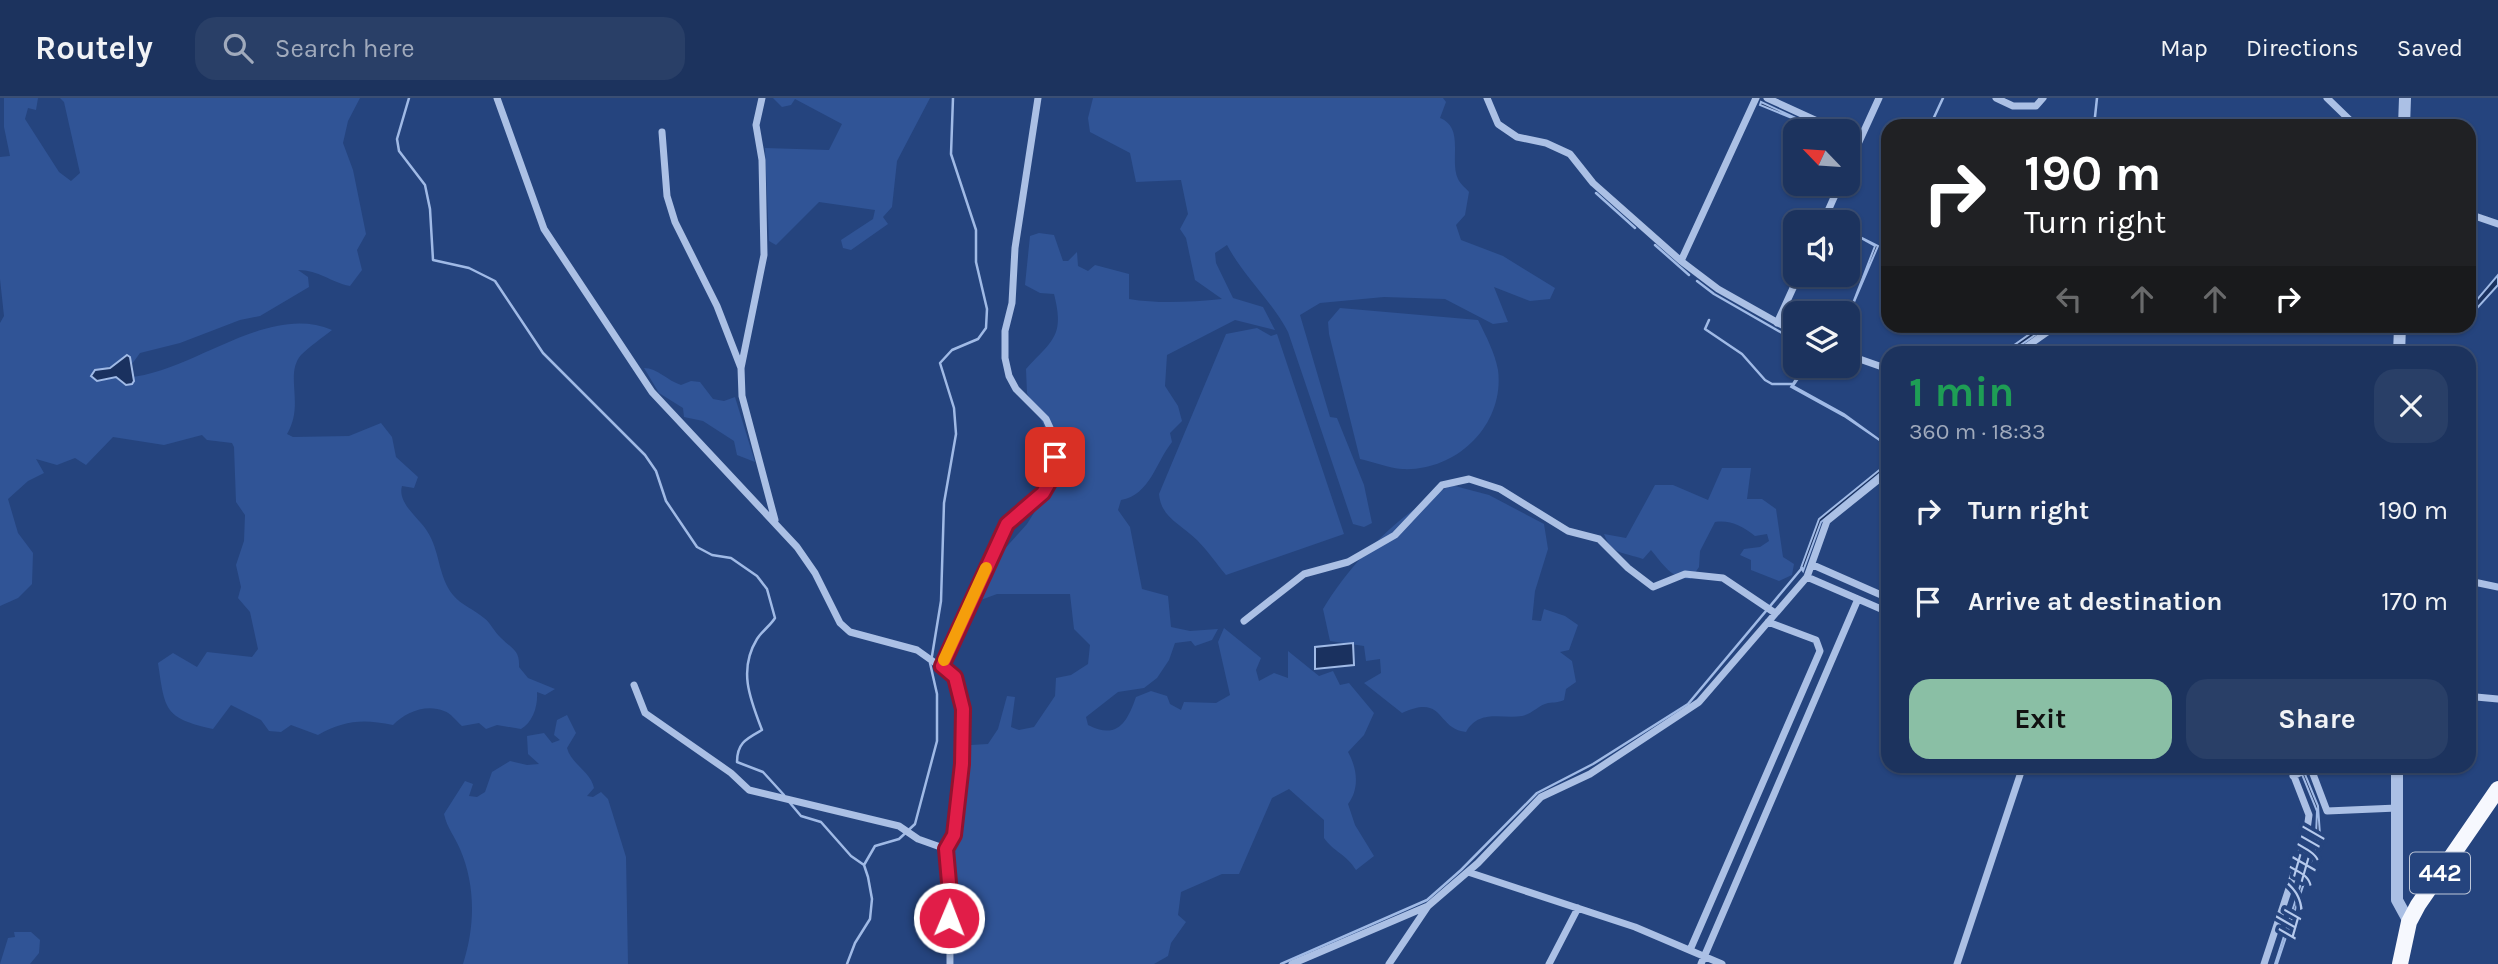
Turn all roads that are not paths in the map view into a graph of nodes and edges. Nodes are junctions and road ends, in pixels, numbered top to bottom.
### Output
1 (497, 98) edge
2 (762, 98) edge
3 (1038, 98) edge
4 (1488, 98) edge
5 (1756, 98) edge
6 (1767, 98) edge
7 (1879, 98) edge
8 (1996, 98) edge
9 (2043, 98) edge
10 (2327, 98) edge
11 (2405, 98) edge
12 (1813, 119) edge
13 (2349, 119) edge
14 (2400, 119) edge
15 (662, 132) dead end
16 (1860, 141) edge
17 (2476, 216) edge
18 (2498, 224) edge
19 (1681, 261) junction
20 (1794, 287) edge
21 (1777, 323) junction
22 (1783, 326) edge
23 (2046, 333) edge
24 (2027, 346) edge
25 (1860, 359) edge
26 (1881, 367) edge
27 (741, 368) junction
28 (1881, 478) edge
29 (775, 520) junction
30 (1813, 565) junction
31 (1807, 577) junction
32 (2476, 582) edge
33 (2498, 587) edge
34 (1881, 595) edge
35 (1858, 599) junction
36 (1881, 609) edge
37 (1775, 613) junction
38 (1244, 621) dead end
39 (1768, 622) junction
40 (942, 666) junction
41 (634, 685) dead end
42 (2476, 696) dead end
43 (2498, 699) edge
44 (2021, 773) edge
45 (2298, 773) edge
46 (2299, 773) edge
47 (2398, 773) edge
48 (2498, 789) edge
49 (2397, 808) junction
50 (946, 849) junction
51 (1468, 872) junction
52 (1428, 906) junction
53 (1577, 908) junction
54 (2409, 922) junction
55 (1690, 950) junction
56 (1702, 960) edge
57 (950, 964) edge
58 (1292, 964) edge
59 (1389, 964) edge
60 (1549, 964) edge
61 (1722, 964) edge
62 (1957, 964) edge
63 (2264, 964) edge
64 (2400, 964) edge

1 - 29 street
2 - 27 street
3 - 40 street
4 - 19 street
5 - 19 street
6 - 12 street
7 - 16 street
8 - 9 street
10 - 13 street
11 - 14 street
15 - 27 street
17 - 18 street
19 - 21 street
20 - 21 street
21 - 22 street
23 - 24 street
25 - 26 street
27 - 29 street
28 - 30 street
29 - 40 street
30 - 31 street
30 - 34 street
31 - 35 street
31 - 37 street
32 - 33 street
35 - 36 street
35 - 56 street
37 - 38 street
37 - 39 street
39 - 51 street
39 - 55 street
40 - 50 street
41 - 50 street
42 - 43 street
44 - 62 street
45 - 63 street
46 - 49 street
47 - 49 street
48 - 54 highway, 442
49 - 54 street
50 - 57 street
51 - 52 street
51 - 53 street
52 - 58 street
52 - 59 street
53 - 55 street
53 - 60 street
54 - 64 highway, 442
55 - 56 street
56 - 61 street

